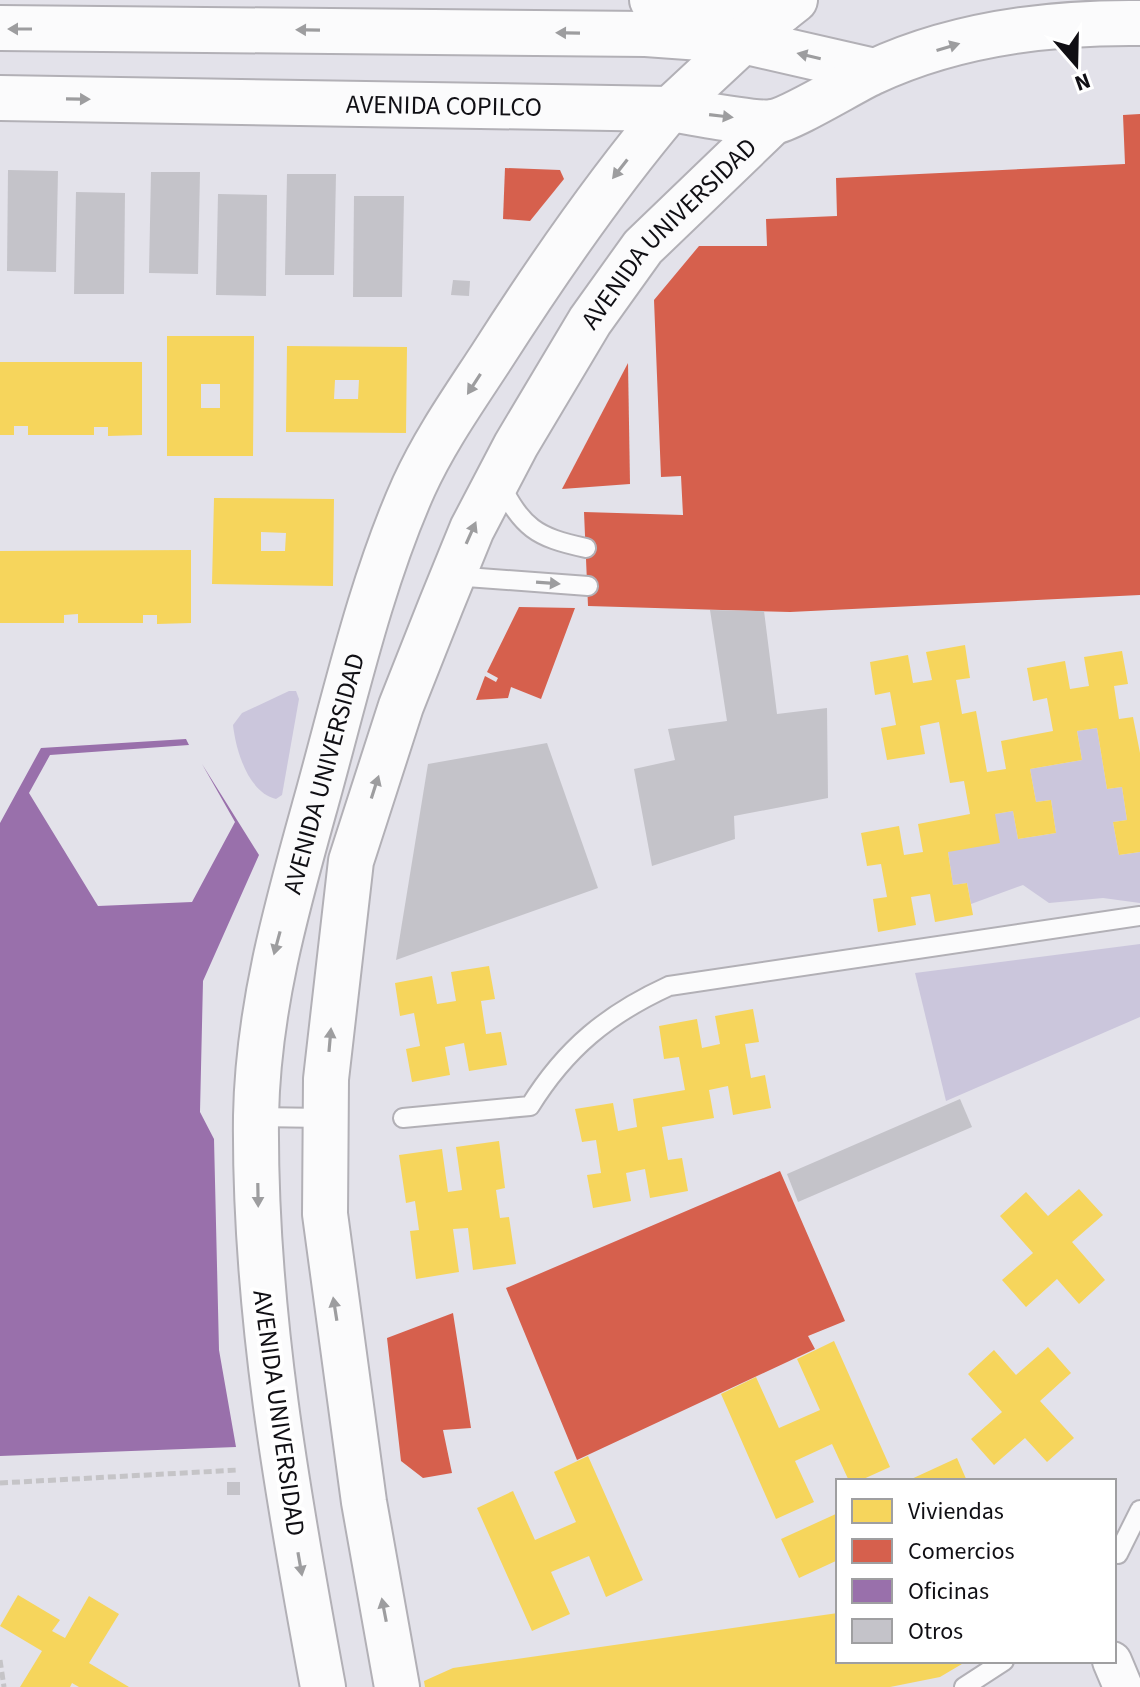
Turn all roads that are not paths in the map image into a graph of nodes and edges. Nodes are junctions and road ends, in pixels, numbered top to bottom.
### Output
1 (652, 0) edge
2 (788, 6) edge
3 (1063, 11) edge
4 (1140, 23) edge
5 (0, 28) edge
6 (743, 41) junction
7 (874, 71) junction
8 (0, 98) edge
9 (670, 109) junction
10 (773, 122) junction
11 (498, 480) junction
12 (586, 548) dead end
13 (380, 582) junction
14 (588, 586) dead end
15 (447, 590) junction
16 (1140, 916) edge
17 (256, 1117) junction
18 (325, 1118) junction
19 (403, 1118) dead end
20 (1140, 1510) edge
21 (1140, 1544) edge
22 (1116, 1556) edge
23 (1001, 1663) edge
24 (1113, 1663) edge
25 (323, 1687) edge
26 (397, 1687) edge
27 (964, 1687) edge
28 (1123, 1687) edge

1 - 2 main road
2 - 6 main road, AVENIDA UNIVERSIDAD
3 - 4 main road
7 -> 3 main road
6 -> 5 main road
7 -> 6 main road
6 - 9 main road, AVENIDA UNIVERSIDAD
7 - 10 main road
8 -> 9 main road, AVENIDA COPILCO
9 -> 10 main road, AVENIDA COPILCO
9 -> 13 main road, AVENIDA UNIVERSIDAD
10 - 11 main road, AVENIDA UNIVERSIDAD
11 - 12 lane
15 -> 11 main road, AVENIDA UNIVERSIDAD
13 - 15 main road
13 -> 17 main road, AVENIDA UNIVERSIDAD
15 -> 14 lane
18 -> 15 main road, AVENIDA UNIVERSIDAD
16 - 19 lane
17 - 18 lane
17 -> 25 main road, AVENIDA UNIVERSIDAD
26 -> 18 main road, AVENIDA UNIVERSIDAD
20 - 22 lane
21 - 22 lane
23 - 27 lane
24 - 28 street

